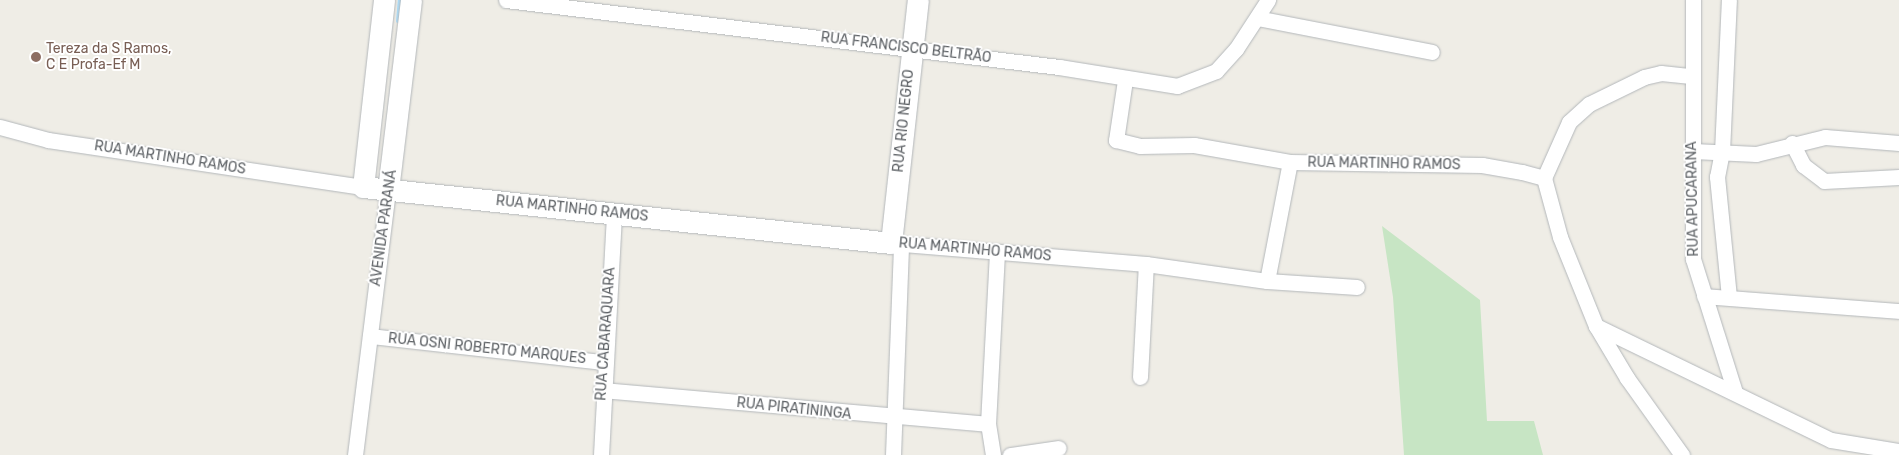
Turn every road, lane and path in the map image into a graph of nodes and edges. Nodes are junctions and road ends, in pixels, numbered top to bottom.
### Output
1 (384, 0) edge
2 (411, 0) edge
3 (506, 0) edge
4 (918, 0) edge
5 (1268, 0) edge
6 (1693, 0) edge
7 (1729, 0) edge
8 (1257, 18) junction
9 (912, 49) junction
10 (1432, 52) dead end
11 (1691, 76) junction
12 (1125, 80) junction
13 (0, 126) edge
14 (1792, 143) junction
15 (1899, 143) edge
16 (1693, 150) junction
17 (1722, 152) junction
18 (1290, 162) junction
19 (1899, 177) edge
20 (1544, 178) junction
21 (362, 187) junction
22 (388, 190) junction
23 (614, 214) junction
24 (896, 244) junction
25 (998, 252) junction
26 (1146, 264) junction
27 (1268, 281) junction
28 (1357, 287) dead end
29 (1704, 296) junction
30 (1729, 296) junction
31 (1899, 311) edge
32 (1596, 326) junction
33 (370, 336) junction
34 (603, 362) junction
35 (1140, 377) dead end
36 (602, 390) junction
37 (1735, 392) junction
38 (893, 418) junction
39 (988, 424) junction
40 (1059, 448) dead end
41 (1899, 451) edge
42 (355, 455) edge
43 (600, 455) edge
44 (893, 455) edge
45 (993, 455) edge
46 (1010, 455) edge
47 (1682, 455) edge

1 - 21 street, AVENIDA PARANÁ
2 - 22 street, AVENIDA PARANÁ
3 - 9 street, RUA FRANCISCO BELTRÃO
4 - 9 street, RUA RIO NEGRO
5 - 8 street, RUA FRANCISCO BELTRÃO
6 - 11 street, RUA APUCARANA
7 - 17 street
8 - 10 street
8 - 12 street, RUA FRANCISCO BELTRÃO
9 - 12 street, RUA FRANCISCO BELTRÃO
9 - 24 street, RUA RIO NEGRO
11 - 16 street, RUA APUCARANA
11 - 20 street
12 - 18 street
13 - 21 street, RUA MARTINHO RAMOS
14 - 15 street
14 - 17 street
14 - 19 street
16 - 17 street
16 - 29 street, RUA APUCARANA
17 - 30 street
18 - 20 street, RUA MARTINHO RAMOS
18 - 27 street, RUA MARTINHO RAMOS
20 - 32 street
21 - 22 street, RUA MARTINHO RAMOS
22 - 23 street, RUA MARTINHO RAMOS
22 - 33 street, AVENIDA PARANÁ
23 - 24 street, RUA MARTINHO RAMOS
23 - 34 street, RUA CABARAQUARA
24 - 25 street, RUA MARTINHO RAMOS
24 - 38 street, RUA RIO NEGRO
25 - 26 street, RUA MARTINHO RAMOS
25 - 39 street
26 - 27 street, RUA MARTINHO RAMOS
26 - 35 street
27 - 28 street
29 - 30 street
29 - 37 street, RUA APUCARANA
30 - 31 street
32 - 37 street
32 - 47 street
33 - 34 street, RUA OSNI ROBERTO MARQUES
33 - 42 street, AVENIDA PARANÁ
34 - 36 street, RUA CABARAQUARA
36 - 38 street, RUA PIRATININGA
36 - 43 street, RUA CABARAQUARA
37 - 41 street
38 - 39 street, RUA PIRATININGA
38 - 44 street, RUA RIO NEGRO
39 - 45 street
40 - 46 street

